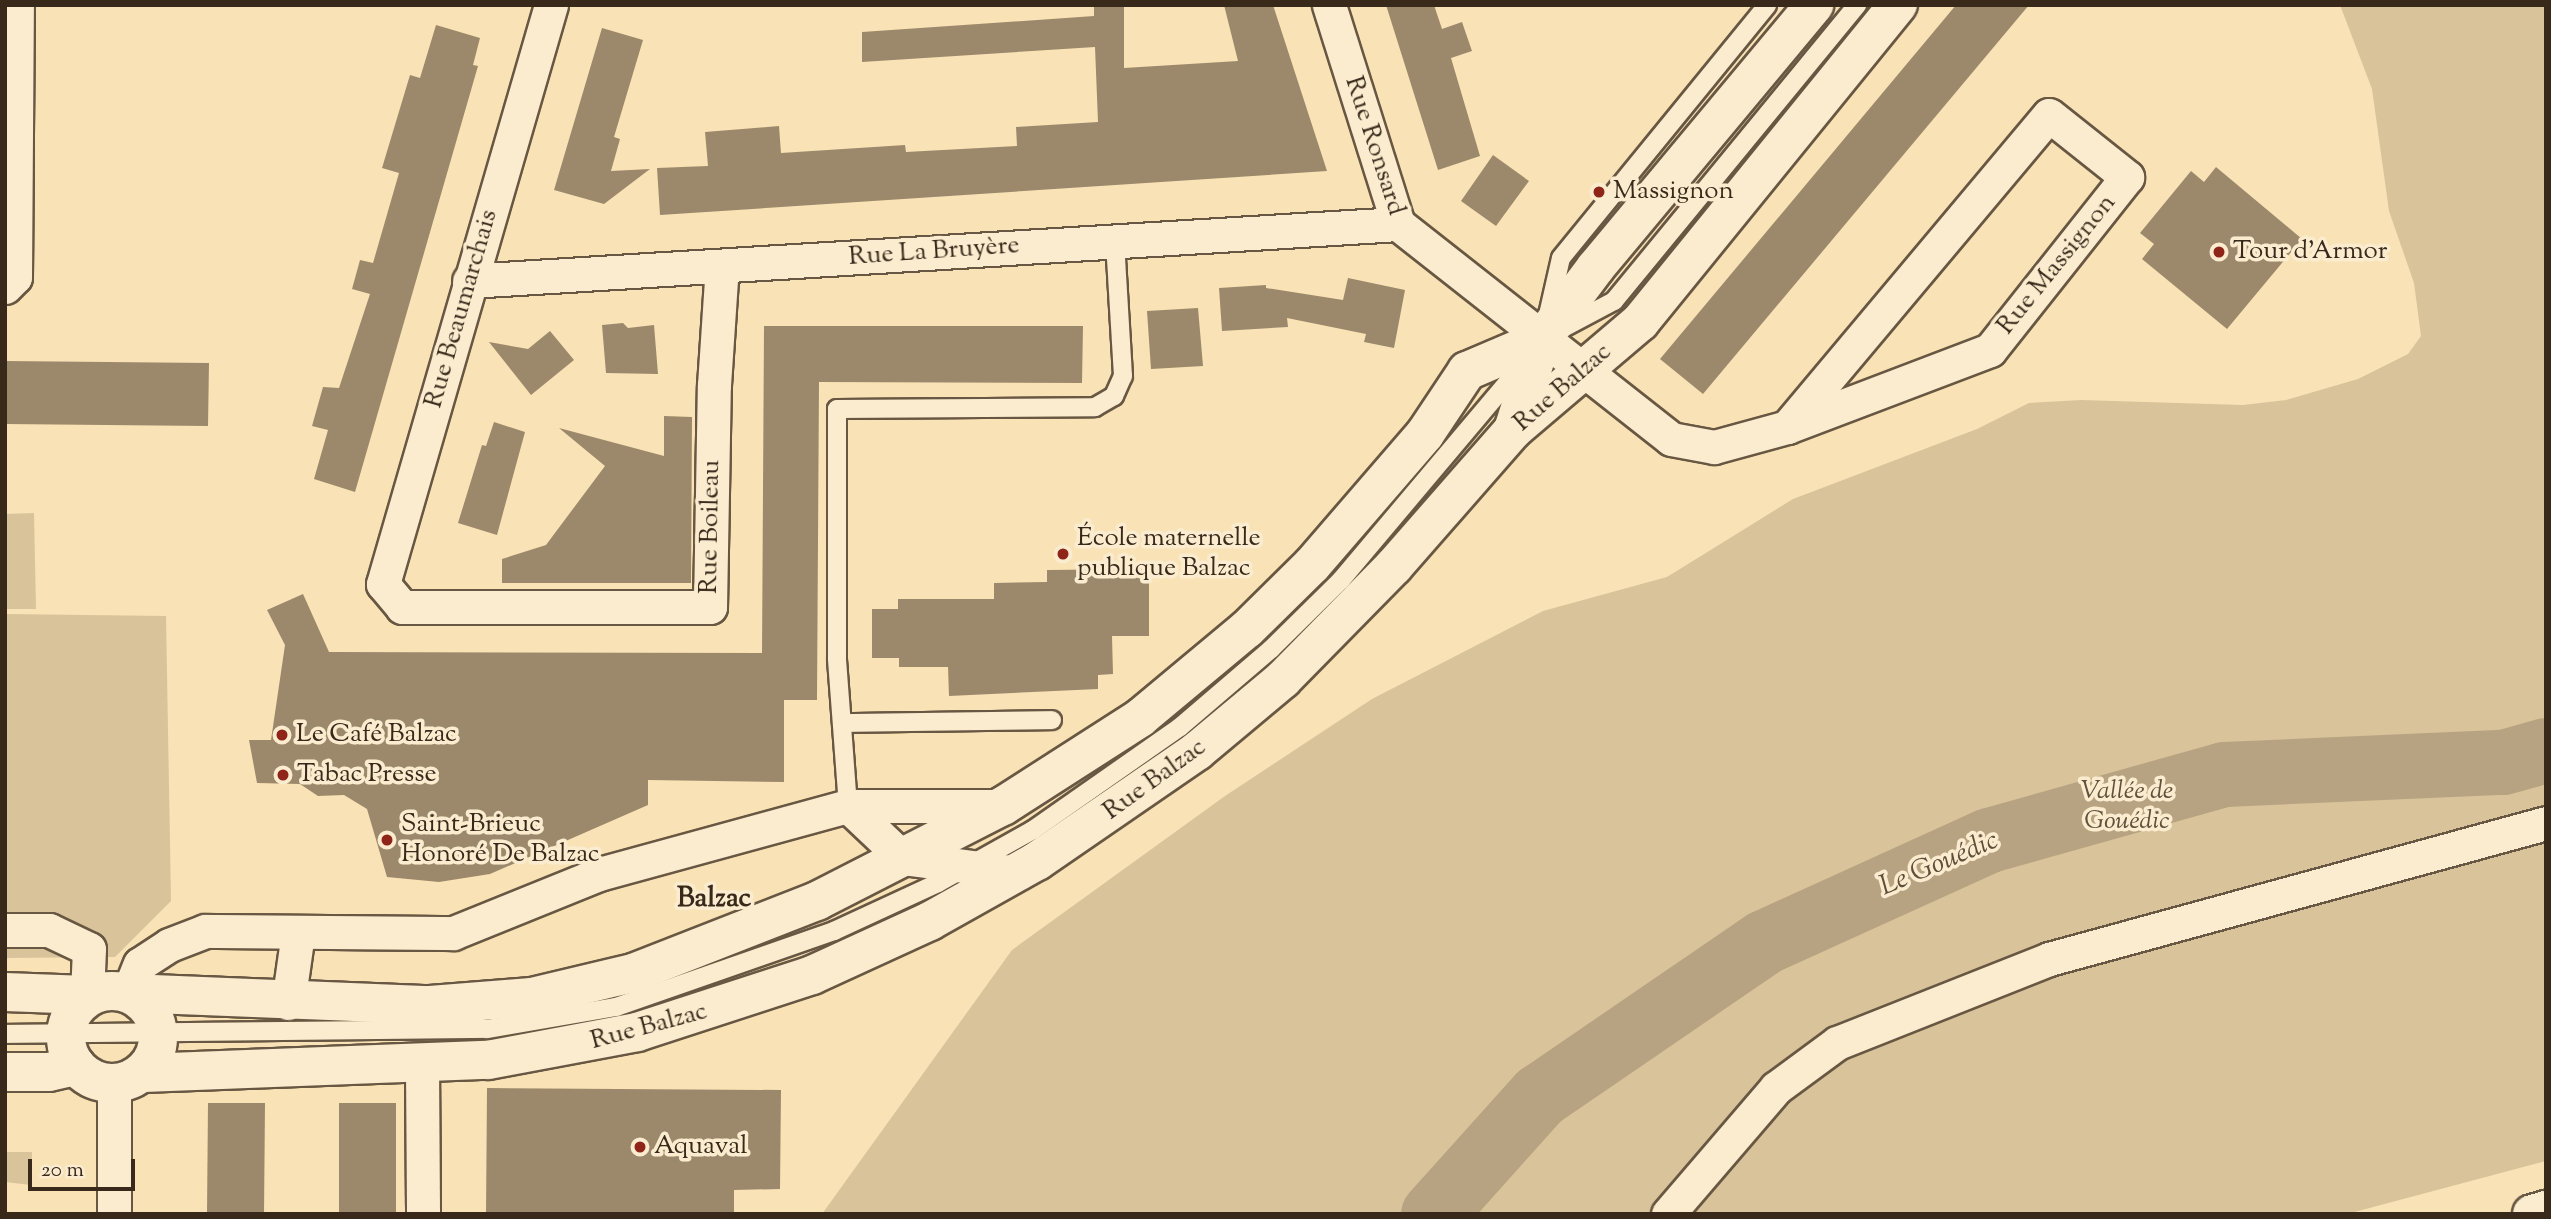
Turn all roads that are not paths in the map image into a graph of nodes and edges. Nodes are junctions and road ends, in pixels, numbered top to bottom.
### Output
1 (17, 5) edge
2 (551, 5) edge
3 (1329, 5) edge
4 (1767, 5) edge
5 (1814, 5) edge
6 (1857, 5) edge
7 (1898, 5) edge
8 (1398, 224) junction
9 (1115, 241) junction
10 (722, 266) junction
11 (469, 281) junction
12 (5, 287) edge
13 (1542, 339) junction
14 (1583, 372) junction
15 (1787, 427) junction
16 (1513, 430) junction
17 (401, 607) joint
18 (1052, 720) dead end
19 (845, 723) junction
20 (848, 806) junction
21 (1003, 806) junction
22 (2546, 823) edge
23 (903, 858) junction
24 (968, 866) junction
25 (1018, 873) junction
26 (5, 930) edge
27 (298, 933) junction
28 (5, 992) edge
29 (128, 993) junction
30 (87, 995) junction
31 (288, 1003) junction
32 (5, 1034) edge
33 (158, 1034) junction
34 (71, 1050) junction
35 (422, 1066) junction
36 (5, 1072) edge
37 (128, 1078) junction
38 (2546, 1210) edge
39 (114, 1214) edge
40 (423, 1214) edge
41 (1668, 1214) edge
42 (2532, 1214) edge

1 - 12 street
2 - 11 street, Rue Beaumarchais
3 - 8 street, Rue Ronsard
4 - 13 lane
5 - 13 street
6 - 13 lane
7 - 14 street, Rue Balzac
8 - 9 street, Rue La Bruyère
8 - 13 street, Rue Ronsard
9 - 10 street, Rue La Bruyère
9 - 19 lane
10 - 11 street, Rue La Bruyère
10 - 17 street, Rue Boileau
11 - 17 street, Rue Beaumarchais
13 - 14 street, Rue Massignon
13 - 16 street
13 - 21 street, Rue Balzac
13 - 24 lane
14 - 15 street, Rue Massignon
14 - 16 street, Rue Balzac
15 - 15 street, Rue Massignon
16 - 25 street, Rue Balzac
18 - 19 lane
19 - 20 lane
20 - 21 street
20 - 23 street
20 - 27 street
21 - 23 street, Rue Balzac
22 - 41 street
23 - 24 street
23 - 31 street, Rue Balzac
24 - 25 street
24 - 33 lane
25 - 35 street, Rue Balzac
26 - 30 street
27 - 29 street
27 - 31 street
28 - 30 street
29 - 30 street, Rue Balzac
29 - 31 street, Rue Balzac
29 - 33 street
30 - 34 street
32 - 34 lane
33 - 34 lane
33 - 37 street
34 - 36 street
34 - 37 street
35 - 37 street, Rue Balzac
35 - 40 street
37 - 39 street
38 - 42 street

